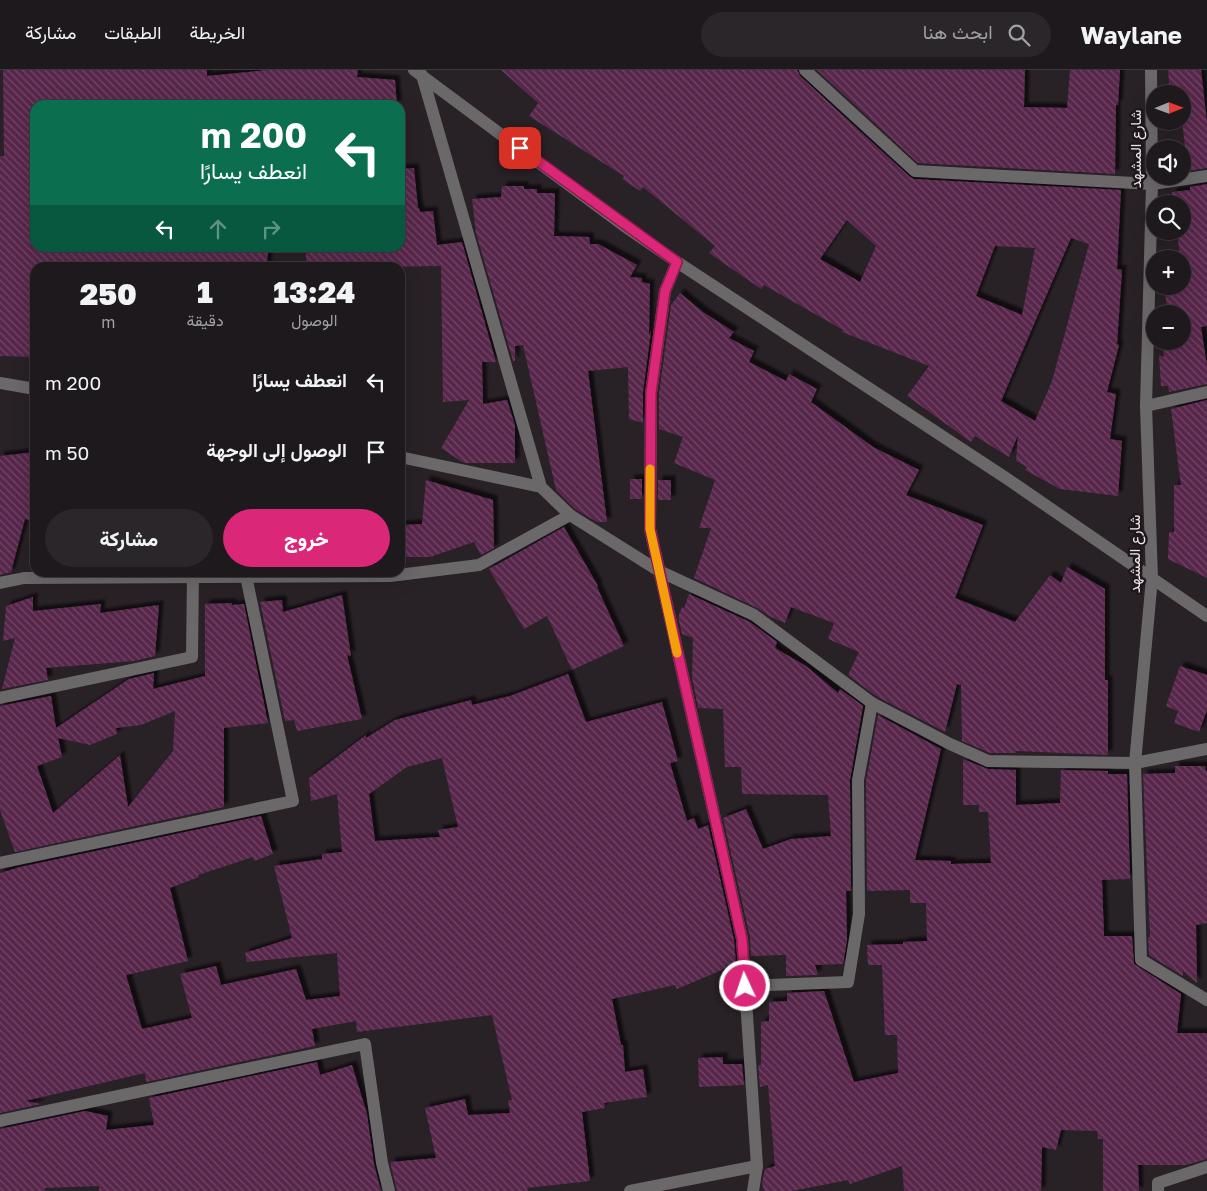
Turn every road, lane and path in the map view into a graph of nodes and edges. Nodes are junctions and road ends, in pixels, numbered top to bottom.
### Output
1 (806, 70) edge
2 (1151, 70) edge
3 (418, 73) edge
4 (1152, 140) edge
5 (1207, 176) edge
6 (1191, 178) edge
7 (1146, 184) edge
8 (1152, 185) edge
9 (677, 262) junction
10 (0, 383) edge
11 (30, 388) edge
12 (1207, 392) edge
13 (1146, 406) junction
14 (405, 458) edge
15 (541, 487) junction
16 (570, 515) junction
17 (659, 571) junction
18 (405, 574) edge
19 (80, 577) edge
20 (193, 577) edge
21 (246, 577) edge
22 (1152, 578) junction
23 (0, 583) edge
24 (1207, 616) edge
25 (0, 698) edge
26 (872, 703) junction
27 (1207, 749) edge
28 (1135, 763) junction
29 (0, 864) edge
30 (745, 986) junction
31 (1207, 1000) edge
32 (0, 1121) edge
33 (757, 1166) junction
34 (1207, 1167) edge
35 (389, 1191) edge
36 (630, 1191) edge
37 (754, 1191) edge
38 (1158, 1191) edge

1 - 7 street
2 - 4 street, شارع المشهد
3 - 9 street
3 - 15 street
5 - 6 street
8 - 13 street, شارع المشهد
9 - 17 street
9 - 22 street
10 - 11 street
12 - 13 street
13 - 22 street, شارع المشهد
14 - 15 street
15 - 16 street
16 - 17 street
16 - 18 street
17 - 26 street
17 - 30 street
19 - 23 street
20 - 25 street
21 - 29 street
22 - 24 street
22 - 28 street, شارع المشهد
26 - 28 street
26 - 30 street
27 - 28 street
28 - 31 street, شارع المشهد
30 - 33 street
32 - 35 street
33 - 36 street
33 - 37 street
34 - 38 street

